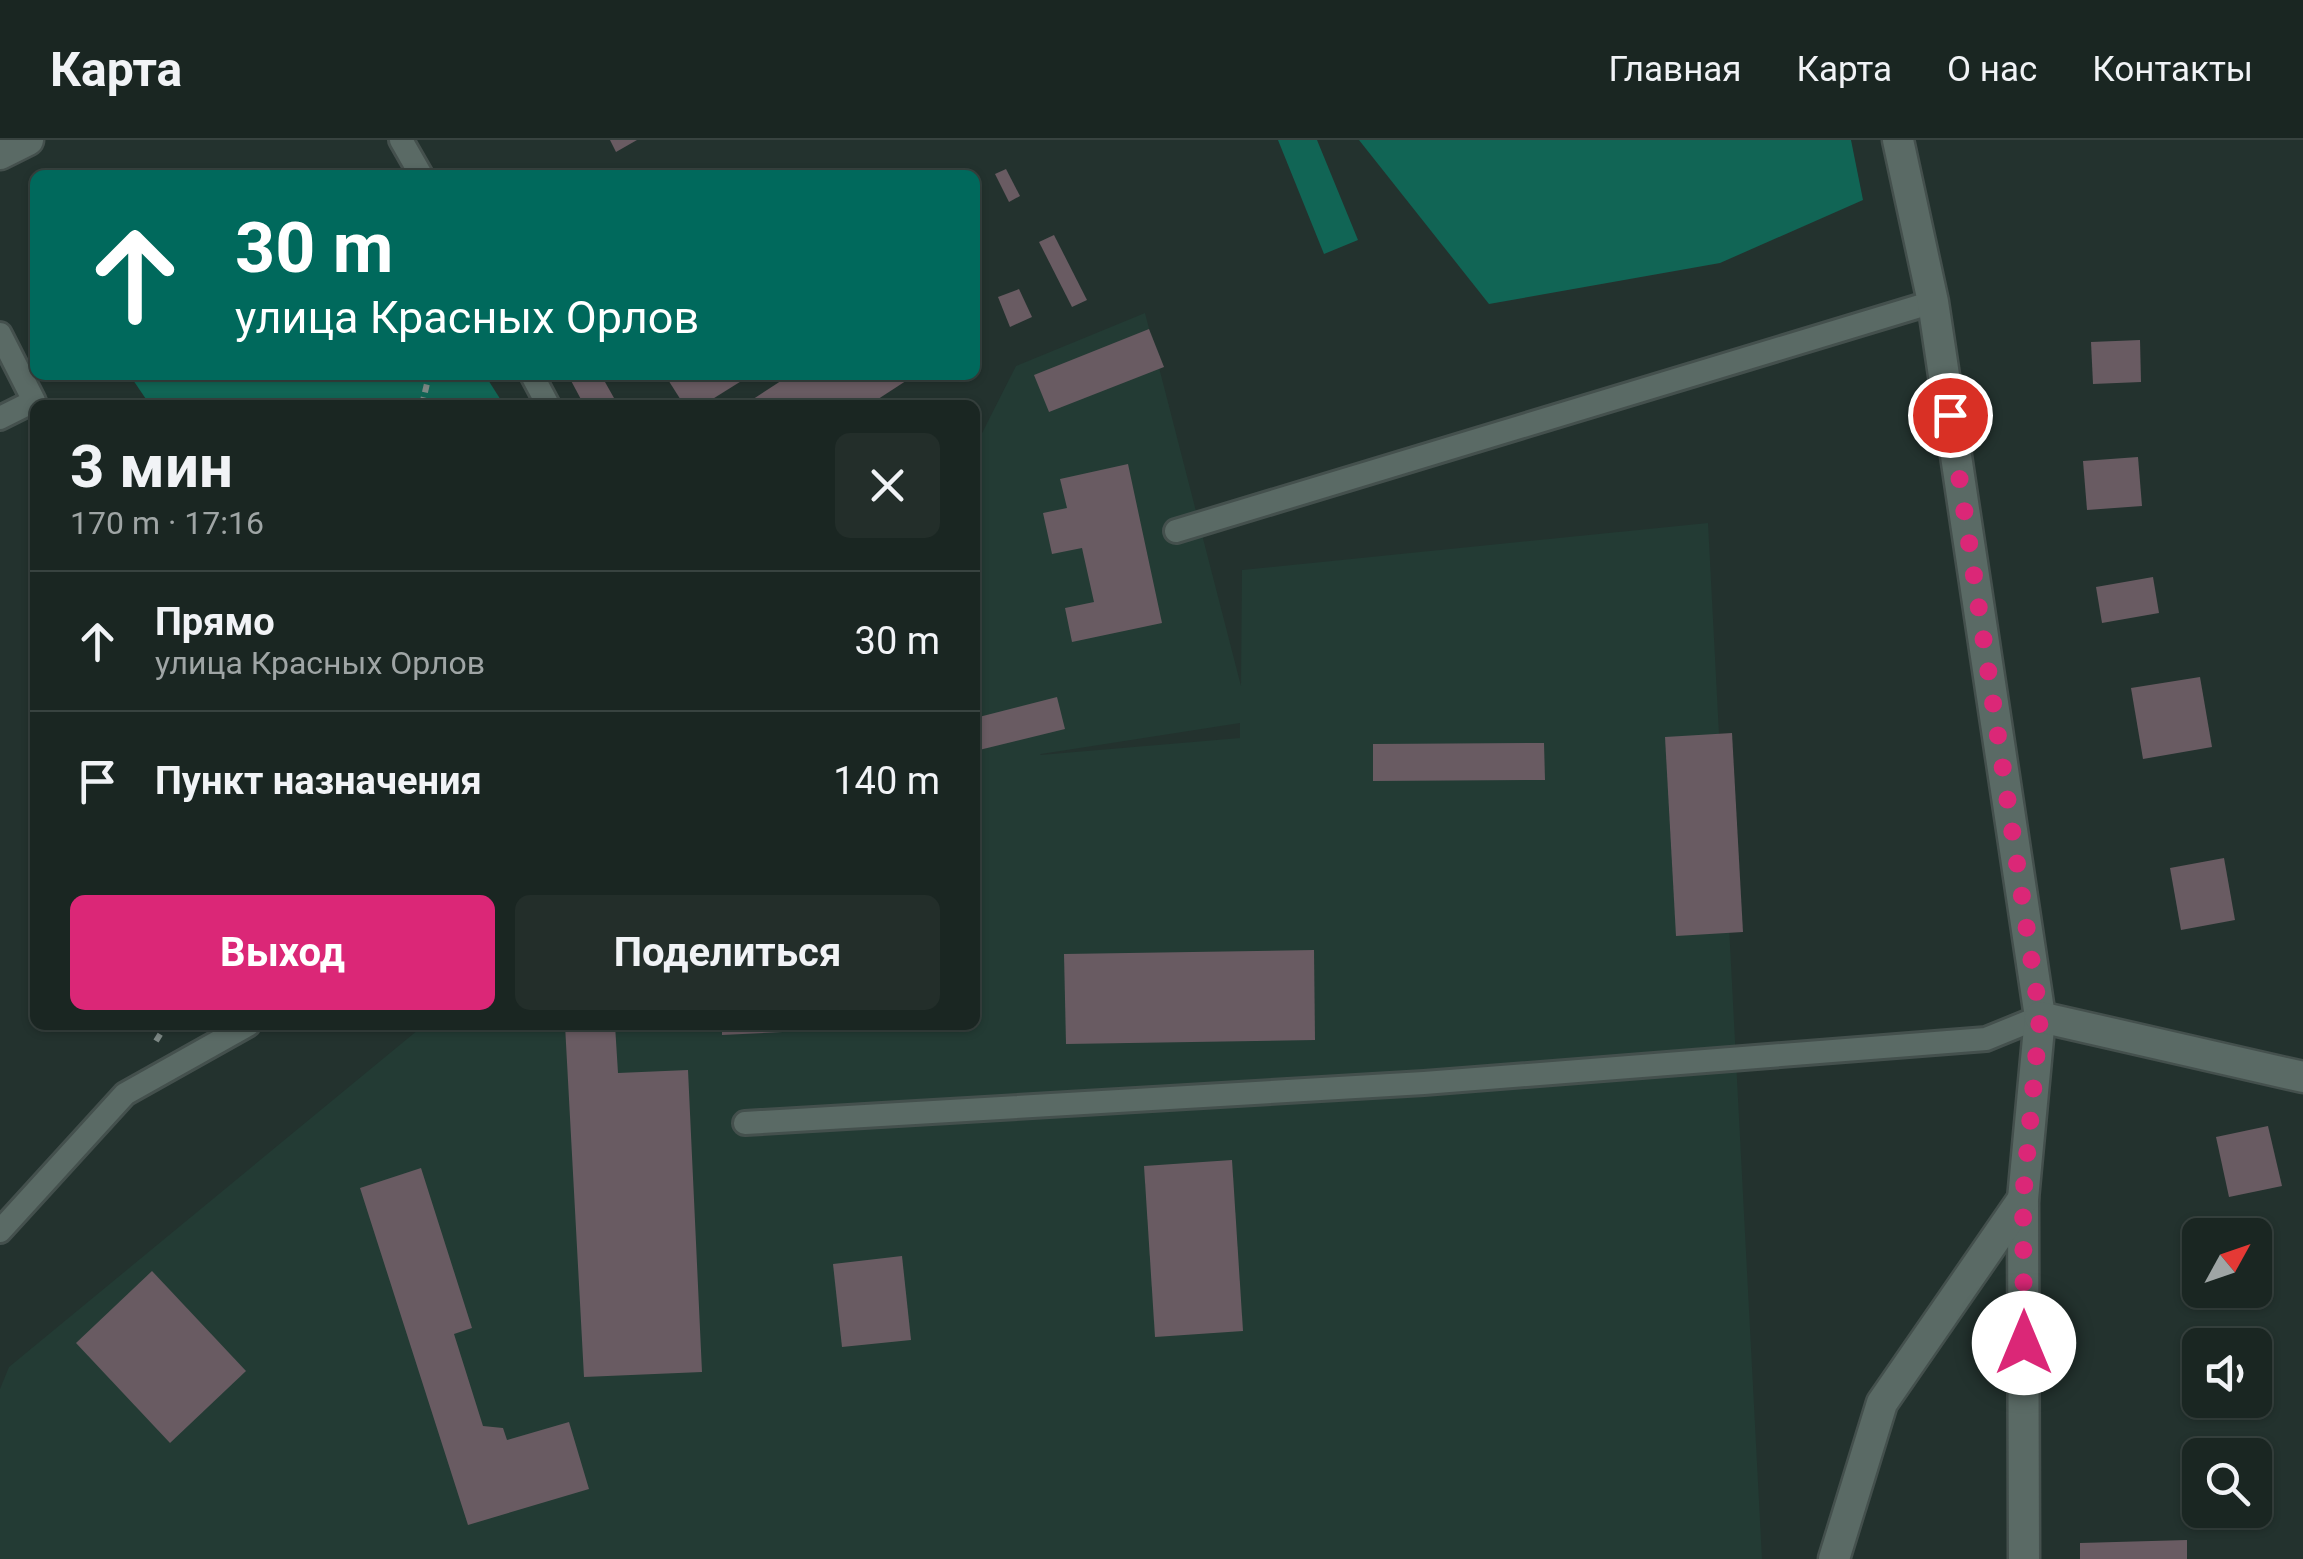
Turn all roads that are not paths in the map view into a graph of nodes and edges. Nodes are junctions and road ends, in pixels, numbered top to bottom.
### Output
1 (28, 140) edge
2 (401, 140) edge
3 (1898, 140) edge
4 (0, 154) edge
5 (418, 170) edge
6 (1933, 302) junction
7 (0, 334) edge
8 (33, 400) edge
9 (30, 403) edge
10 (0, 418) edge
11 (1176, 531) dead end
12 (2040, 1017) junction
13 (239, 1030) edge
14 (2303, 1076) edge
15 (745, 1123) dead end
16 (2023, 1198) junction
17 (0, 1231) edge
18 (1834, 1559) edge
19 (2024, 1559) edge

1 - 4 street
2 - 5 lane
3 - 6 street
6 - 11 lane
6 - 12 street
7 - 8 lane
9 - 10 lane
12 - 14 street
12 - 15 lane
12 - 16 street
13 - 17 lane
16 - 18 street
16 - 19 street

